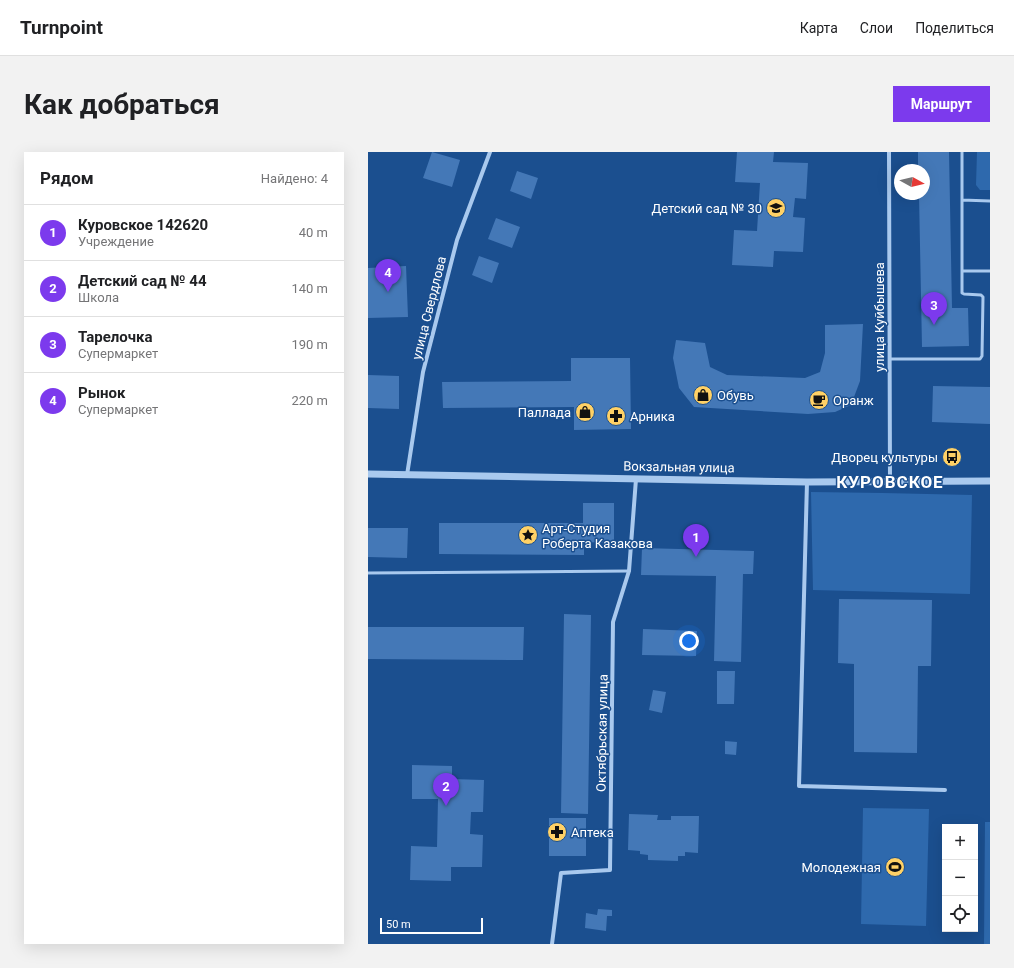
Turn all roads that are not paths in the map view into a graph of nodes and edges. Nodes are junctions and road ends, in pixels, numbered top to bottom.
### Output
1 (490, 152) edge
2 (889, 152) edge
3 (962, 152) edge
4 (962, 200) junction
5 (990, 200) edge
6 (962, 271) junction
7 (990, 272) edge
8 (890, 359) junction
9 (368, 474) edge
10 (407, 475) junction
11 (636, 478) junction
12 (990, 481) edge
13 (807, 482) junction
14 (890, 482) junction
15 (630, 571) junction
16 (368, 573) edge
17 (945, 790) dead end
18 (552, 944) edge

1 - 10 street, улица Свердлова
2 - 8 street, улица Куйбышева
3 - 4 lane
4 - 5 lane
4 - 6 lane
6 - 7 lane
6 - 8 lane
8 - 14 street, улица Куйбышева
9 - 10 street, Вокзальная улица
10 - 11 street, Вокзальная улица
11 - 13 street, Вокзальная улица
11 - 15 street, Октябрьская улица
12 - 14 street, Вокзальная улица
13 - 14 street, Вокзальная улица
13 - 17 street
15 - 16 lane
15 - 18 street, Октябрьская улица

